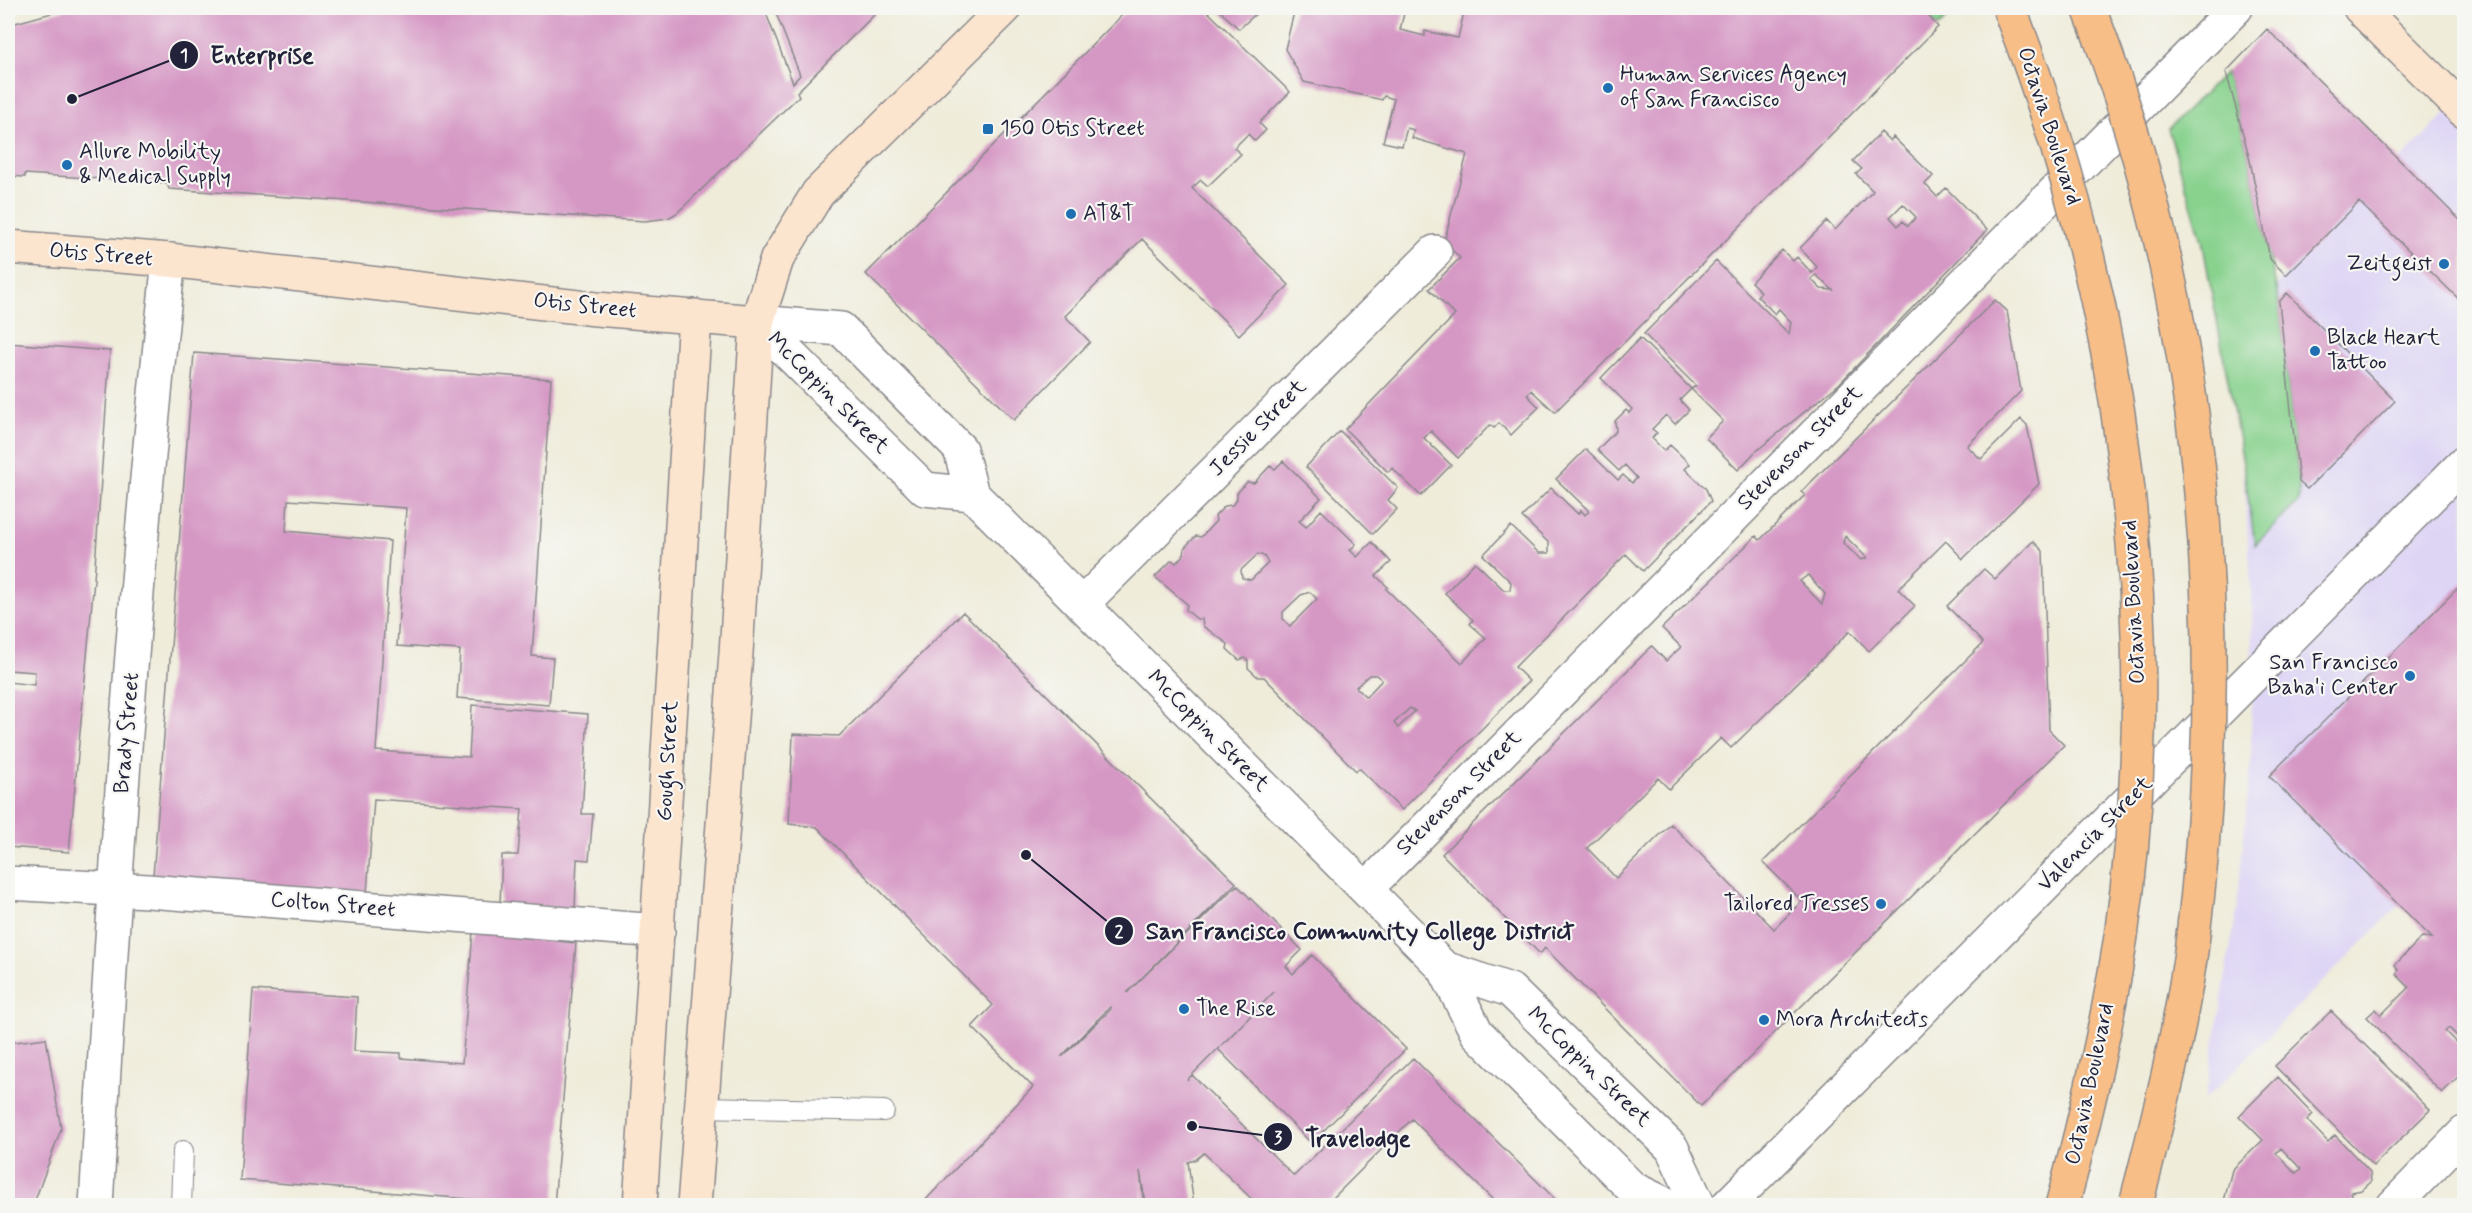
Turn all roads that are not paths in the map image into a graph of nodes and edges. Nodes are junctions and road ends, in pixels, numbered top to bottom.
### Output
1 (1005, 8) edge
2 (2009, 8) edge
3 (2088, 8) edge
4 (2236, 8) edge
5 (2360, 8) edge
6 (2464, 111) edge
7 (8, 246) edge
8 (1435, 252) dead end
9 (169, 260) junction
10 (695, 316) junction
11 (757, 322) junction
12 (2464, 463) edge
13 (972, 494) junction
14 (1082, 604) junction
15 (8, 883) edge
16 (114, 889) junction
17 (1366, 889) junction
18 (658, 931) junction
19 (1444, 968) junction
20 (701, 1107) junction
21 (884, 1111) dead end
22 (2464, 1133) edge
23 (183, 1151) dead end
24 (2137, 1200) dead end
25 (96, 1206) edge
26 (181, 1206) edge
27 (640, 1206) edge
28 (694, 1206) edge
29 (1669, 1206) edge
30 (1700, 1206) edge
31 (1727, 1206) edge
32 (2062, 1206) edge
33 (2392, 1206) edge

1 - 11 main road
2 - 32 highway, Octavia Boulevard, bridge
3 - 24 highway, bridge
4 - 17 street, Stevenson Street
5 - 6 main road
7 - 9 main road, Otis Street
8 - 14 street, Jessie Street
9 - 10 main road, Otis Street
9 - 16 street, Brady Street
10 - 11 main road, Otis Street
10 - 18 main road, Gough Street
11 - 13 street, McCoppin Street
11 - 13 street, McCoppin Street
11 - 20 main road
12 - 31 street, Valencia Street
13 - 14 street, McCoppin Street
14 - 17 street, McCoppin Street
15 - 16 street, Colton Street
16 - 18 street, Colton Street
16 - 25 street, Brady Street
17 - 19 street, McCoppin Street
18 - 27 main road, Gough Street
19 - 29 street, McCoppin Street
19 - 30 street, McCoppin Street
20 - 21 lane
20 - 28 main road
22 - 33 street
23 - 26 lane

